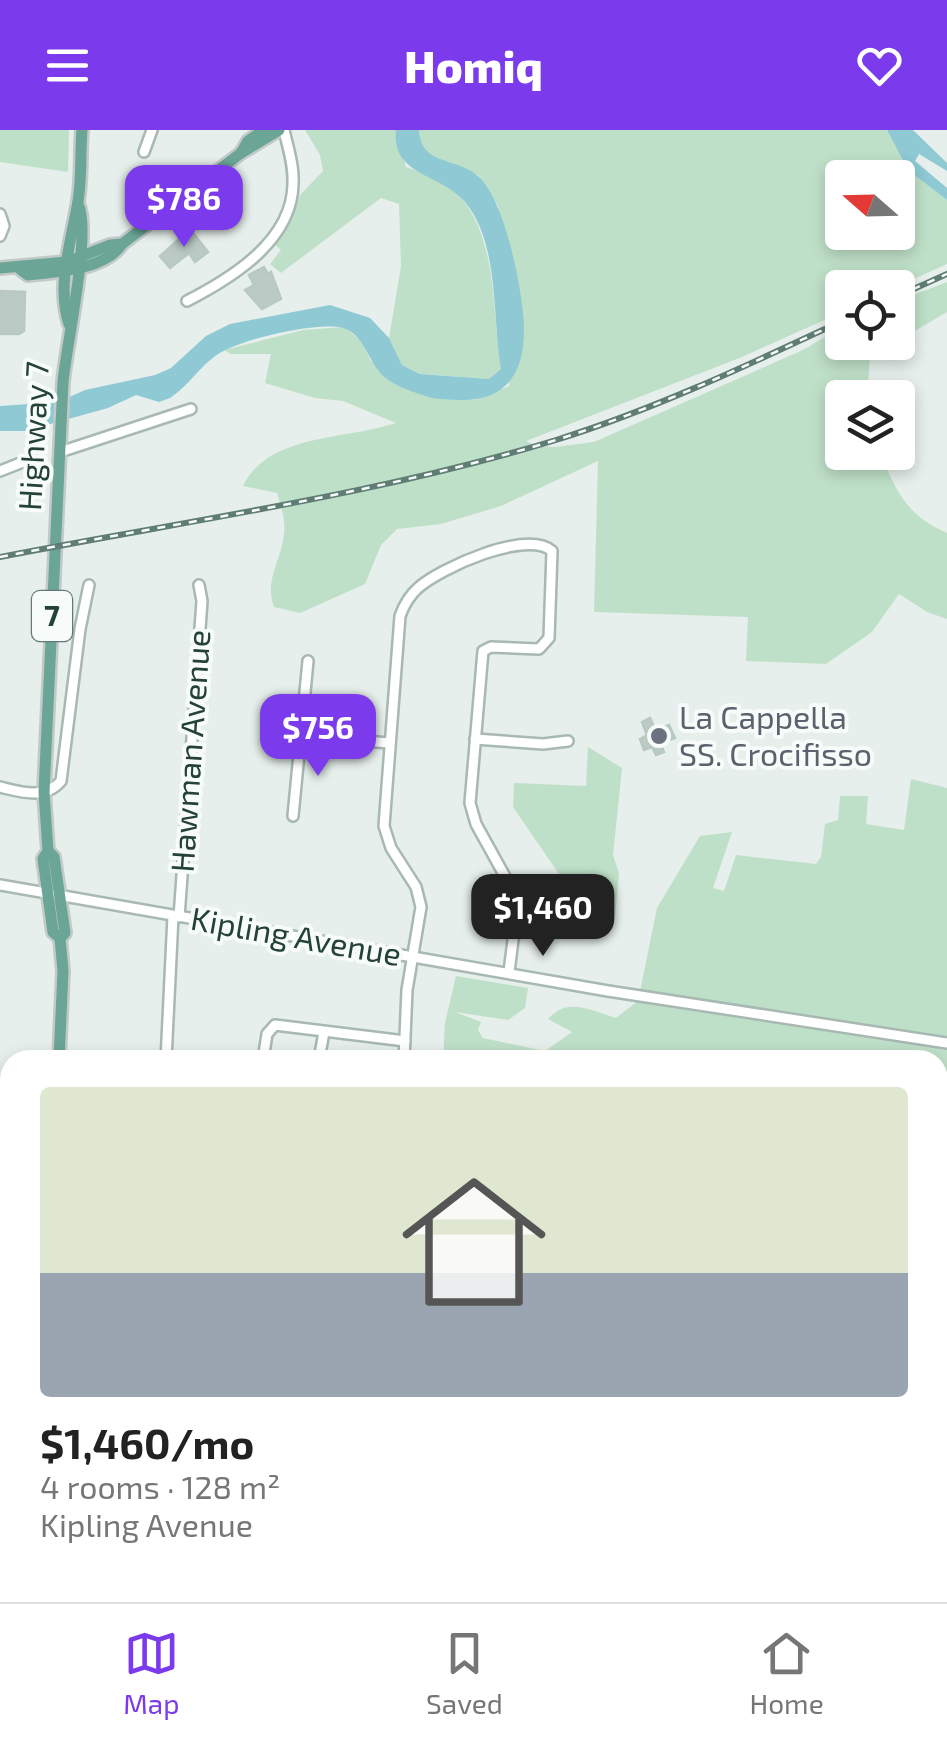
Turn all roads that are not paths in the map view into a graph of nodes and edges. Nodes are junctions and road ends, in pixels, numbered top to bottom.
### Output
1 (82, 130) edge
2 (152, 130) edge
3 (264, 130) edge
4 (281, 130) edge
5 (144, 152) dead end
6 (241, 153) junction
7 (0, 214) edge
8 (0, 236) edge
9 (73, 265) junction
10 (0, 268) edge
11 (187, 301) dead end
12 (191, 408) dead end
13 (60, 445) junction
14 (33, 458) dead end
15 (0, 471) edge
16 (199, 585) dead end
17 (90, 586) dead end
18 (308, 661) dead end
19 (304, 736) junction
20 (475, 739) junction
21 (568, 741) dead end
22 (390, 742) junction
23 (0, 788) edge
24 (44, 792) junction
25 (293, 816) dead end
26 (0, 885) edge
27 (54, 895) junction
28 (176, 916) junction
29 (413, 957) junction
30 (509, 972) junction
31 (324, 1032) junction
32 (405, 1041) junction
33 (947, 1044) edge
34 (59, 1050) edge
35 (167, 1050) edge
36 (265, 1050) edge
37 (321, 1050) edge
38 (405, 1050) edge

1 - 9 main road, Highway 7 / 7
2 - 5 street
3 - 6 main road
4 - 6 main road
4 - 11 street
6 - 9 main road
7 - 8 street
9 - 10 main road
9 - 13 main road, Highway 7 / 7
12 - 13 street
13 - 24 main road, Highway 7 / 7
14 - 15 street
16 - 28 street, Hawman Avenue
17 - 24 street
18 - 19 street
19 - 22 street
19 - 25 street
20 - 21 street
20 - 22 street
20 - 30 street
22 - 29 street
23 - 24 street
24 - 27 main road, Highway 7 / 7
26 - 27 street, Kipling Avenue
27 - 28 street, Kipling Avenue
27 - 34 main road, Highway 7 / 7
28 - 29 street, Kipling Avenue
28 - 35 street, Hawman Avenue
29 - 30 street, Kipling Avenue
29 - 32 street
30 - 33 street, Kipling Avenue
31 - 32 street
31 - 36 street
31 - 37 street
32 - 38 street

